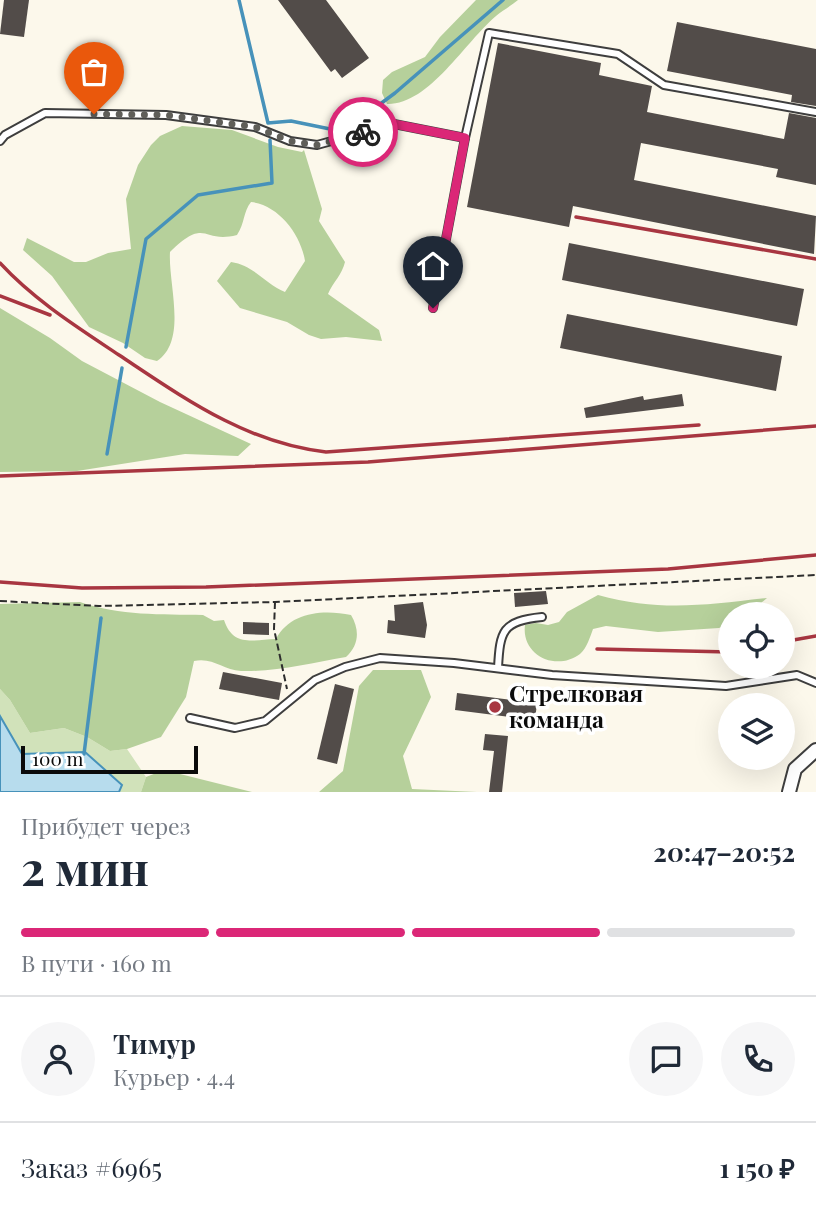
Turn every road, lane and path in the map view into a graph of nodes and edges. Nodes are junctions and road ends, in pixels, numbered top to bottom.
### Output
1 (816, 112) edge
2 (465, 138) junction
3 (0, 141) edge
4 (433, 308) dead end
5 (816, 575) edge
6 (0, 601) edge
7 (275, 602) junction
8 (542, 617) dead end
9 (498, 668) junction
10 (816, 683) edge
11 (290, 701) junction
12 (190, 718) dead end
13 (816, 750) edge
14 (789, 792) edge

1 - 2 lane
2 - 3 lane
2 - 4 lane
5 - 7 path
6 - 7 path
7 - 11 path
8 - 9 lane
9 - 10 lane
9 - 11 lane
11 - 12 lane
13 - 14 street

